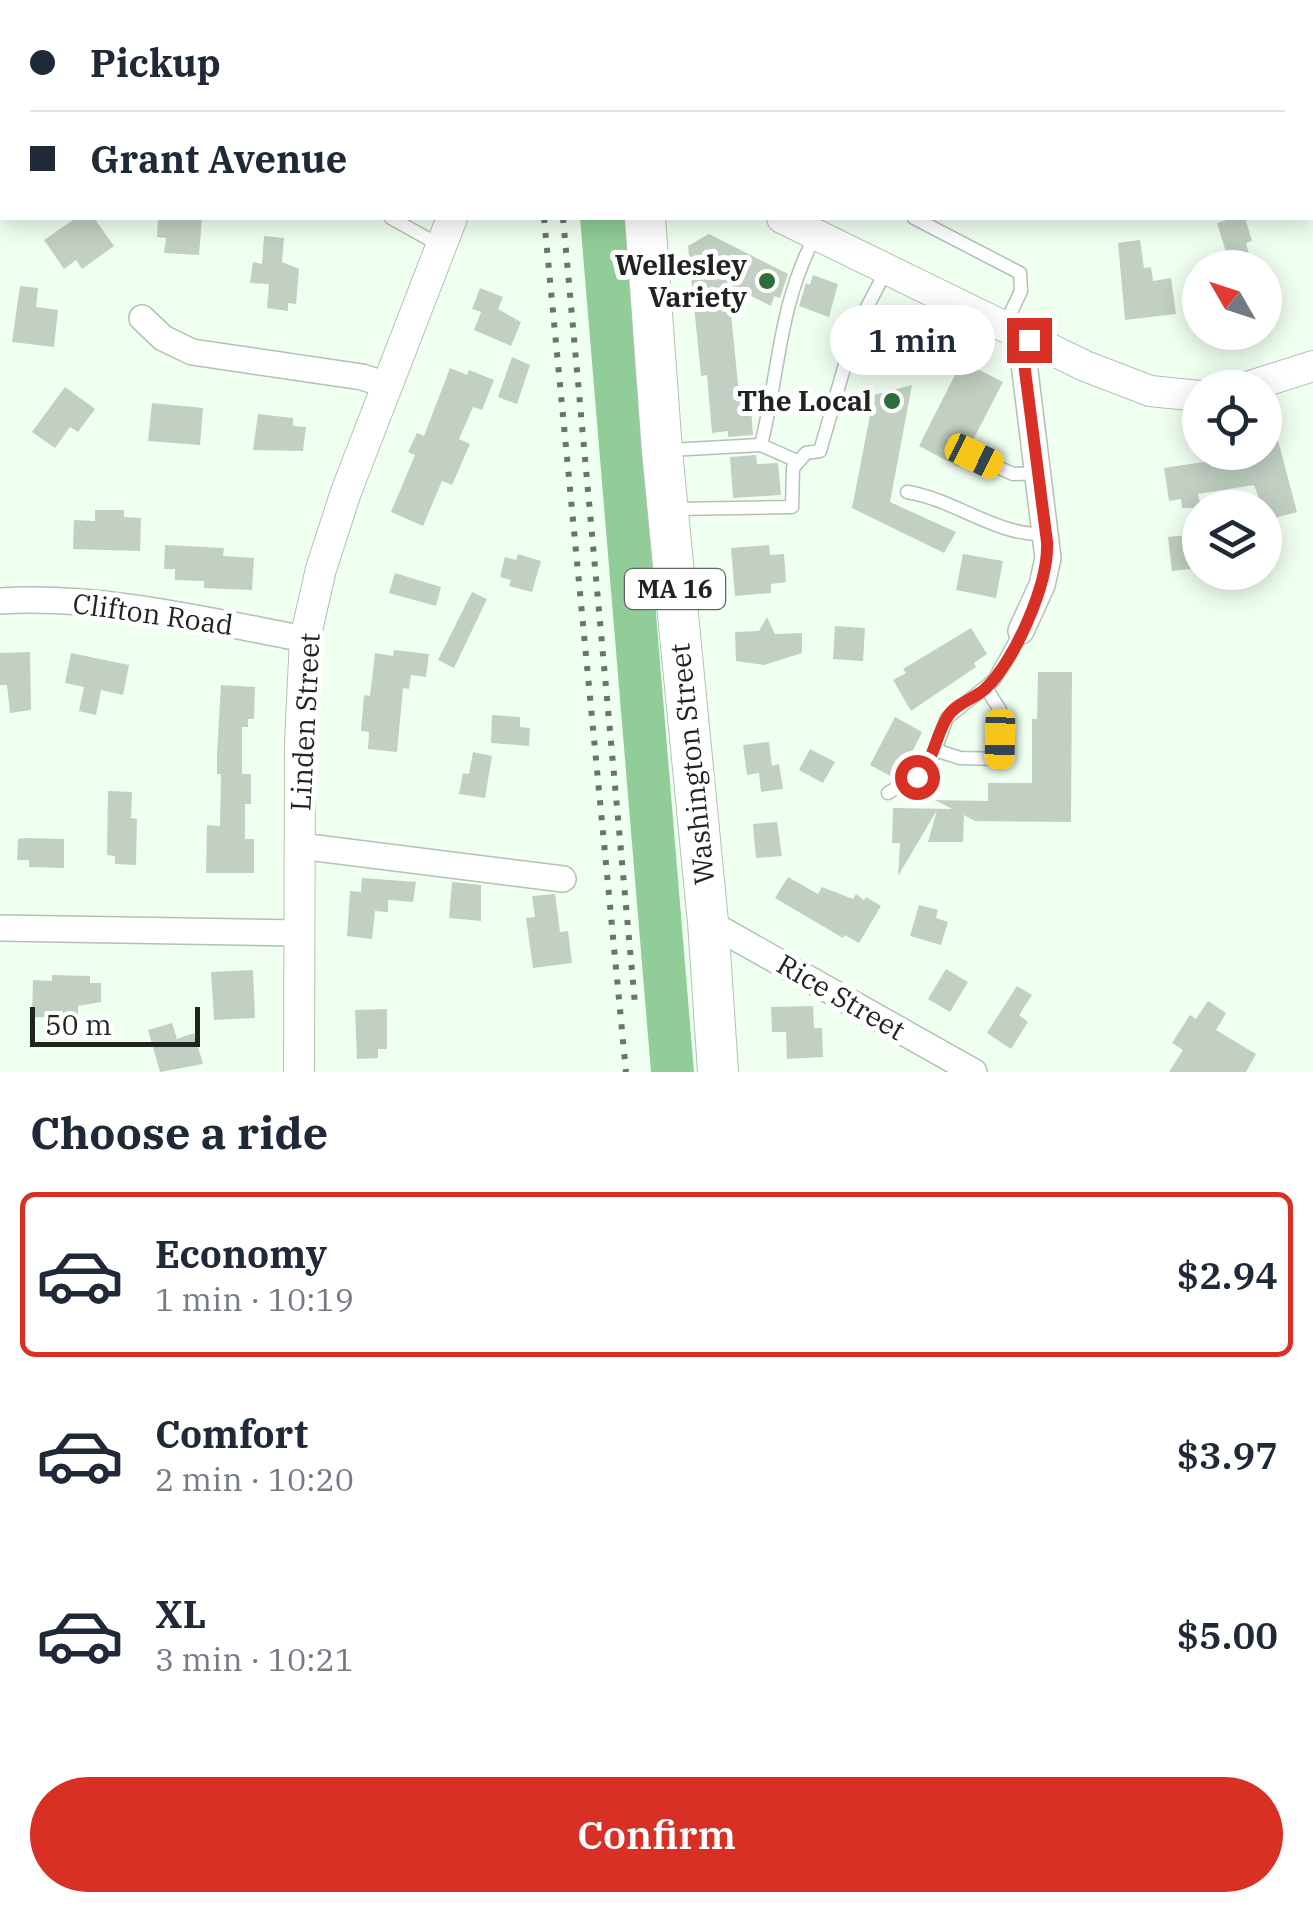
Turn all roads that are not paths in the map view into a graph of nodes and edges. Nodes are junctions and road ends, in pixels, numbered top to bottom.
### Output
1 (398, 220) edge
2 (645, 220) edge
3 (787, 220) edge
4 (918, 220) edge
5 (446, 232) edge
6 (820, 232) junction
7 (888, 267) junction
8 (142, 318) dead end
9 (855, 330) junction
10 (1017, 334) junction
11 (907, 346) dead end
12 (1313, 366) edge
13 (1282, 376) edge
14 (388, 385) junction
15 (1182, 395) edge
16 (761, 444) junction
17 (662, 451) junction
18 (974, 456) dead end
19 (797, 461) junction
20 (1038, 473) junction
21 (907, 492) dead end
22 (668, 510) junction
23 (1046, 534) junction
24 (0, 601) edge
25 (1021, 631) joint
26 (305, 638) junction
27 (986, 688) junction
28 (935, 750) junction
29 (888, 793) dead end
30 (300, 846) junction
31 (563, 879) dead end
32 (708, 922) junction
33 (0, 928) edge
34 (300, 933) junction
35 (299, 1072) edge
36 (718, 1072) edge
37 (974, 1072) edge

1 - 5 lane
2 - 17 main road, Washington Street / MA 16
3 - 6 street
4 - 10 lane
5 - 14 street, Linden Street
6 - 7 street
6 - 16 lane
7 - 9 lane
7 - 10 street
8 - 14 street
9 - 11 lane
9 - 19 lane
10 - 15 street
10 - 20 street
12 - 13 street
14 - 26 street, Linden Street
16 - 17 lane
16 - 19 lane
17 - 22 main road, Washington Street / MA 16
18 - 20 lane
19 - 22 lane
20 - 23 street
21 - 23 lane
22 - 32 main road, Washington Street / MA 16
23 - 25 street
24 - 26 street, Clifton Road
25 - 27 lane
26 - 30 street, Linden Street
27 - 28 lane
27 - 28 lane
28 - 29 lane
30 - 31 street
30 - 34 street, Linden Street
32 - 36 main road, Washington Street / MA 16
32 - 37 street, Rice Street
33 - 34 street
34 - 35 street, Linden Street

